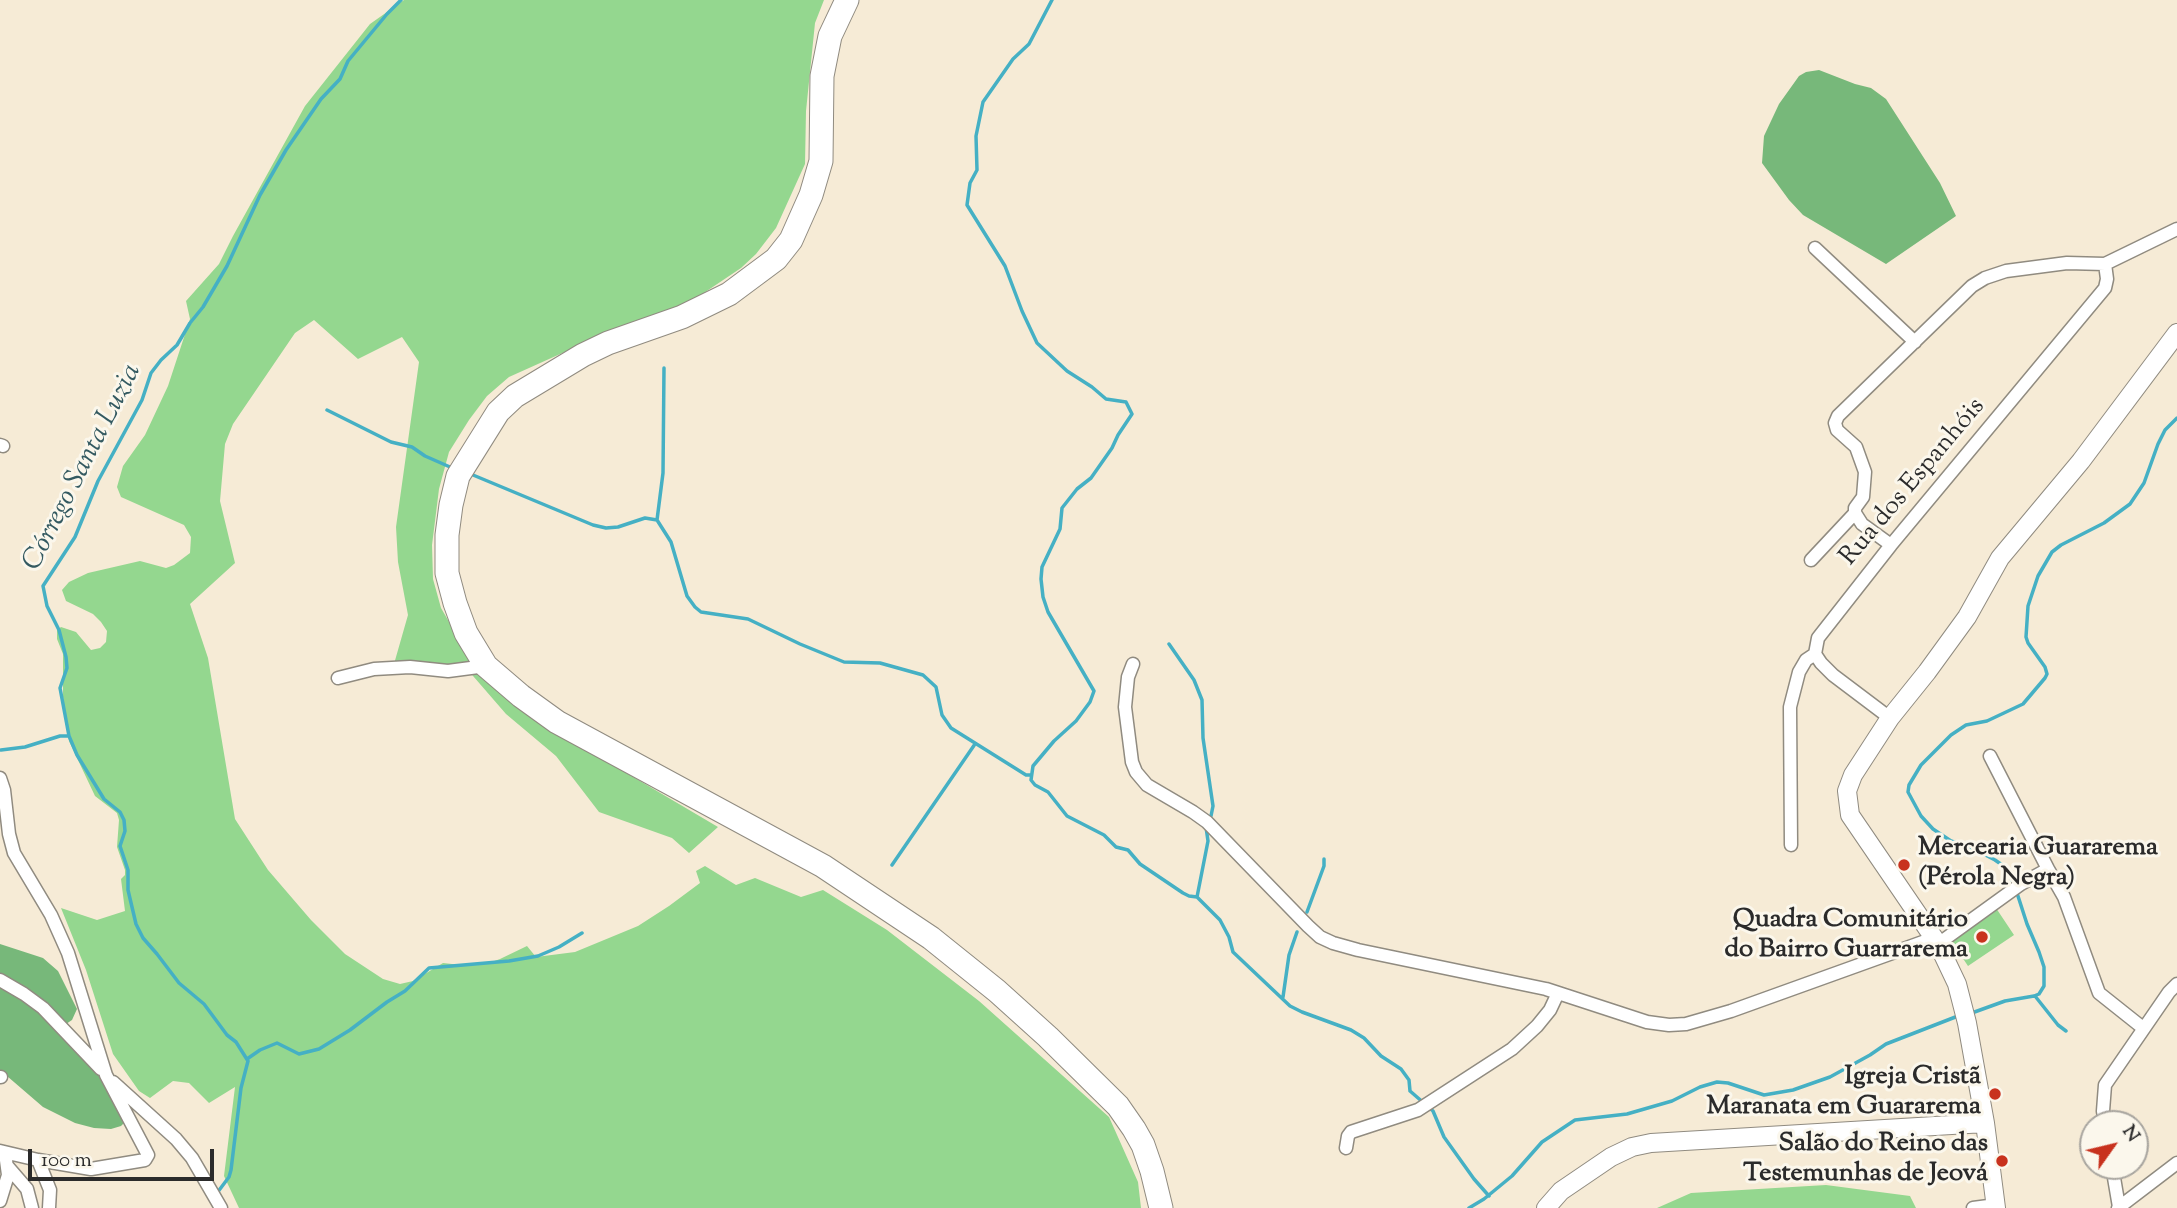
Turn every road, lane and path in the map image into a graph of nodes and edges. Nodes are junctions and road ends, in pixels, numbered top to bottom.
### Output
1 (847, 0) edge
2 (2177, 229) edge
3 (1815, 248) dead end
4 (2105, 264) junction
5 (2177, 333) edge
6 (1915, 342) junction
7 (1855, 513) junction
8 (1891, 545) junction
9 (1811, 560) dead end
10 (1815, 654) junction
11 (1133, 664) dead end
12 (486, 666) junction
13 (338, 678) dead end
14 (1890, 718) junction
15 (1990, 756) dead end
16 (0, 778) edge
17 (1791, 845) dead end
18 (2048, 869) junction
19 (1936, 941) junction
20 (0, 980) edge
21 (2177, 984) edge
22 (1558, 993) junction
23 (2143, 1028) junction
24 (106, 1075) junction
25 (2103, 1110) edge
26 (1985, 1123) junction
27 (1346, 1148) dead end
28 (3, 1152) edge
29 (38, 1160) junction
30 (2177, 1163) edge
31 (8, 1167) junction
32 (2114, 1180) edge
33 (0, 1201) edge
34 (220, 1206) edge
35 (1996, 1206) edge
36 (32, 1208) edge
37 (49, 1208) edge
38 (1161, 1208) edge
39 (1546, 1208) edge
40 (1973, 1208) edge
41 (2119, 1208) edge

1 - 12 highway
2 - 4 street
3 - 6 street
4 - 6 street
4 - 8 street, Rua dos Espanhóis
5 - 14 street
6 - 7 street
7 - 8 street
7 - 9 street
8 - 10 street, Rua dos Espanhóis
10 - 14 street
10 - 17 street, Rua dos Espanhóis
11 - 22 street
12 - 13 street
12 - 38 highway
14 - 19 street
15 - 18 street
16 - 24 street
18 - 19 street
18 - 23 street
19 - 22 street
19 - 26 street
20 - 24 street
21 - 23 street
22 - 27 street
23 - 25 street
24 - 29 street
24 - 34 street
26 - 35 street
26 - 39 street
28 - 29 street
28 - 31 street
29 - 37 street
30 - 41 street
31 - 33 street
31 - 36 street
32 - 41 street
35 - 40 street

